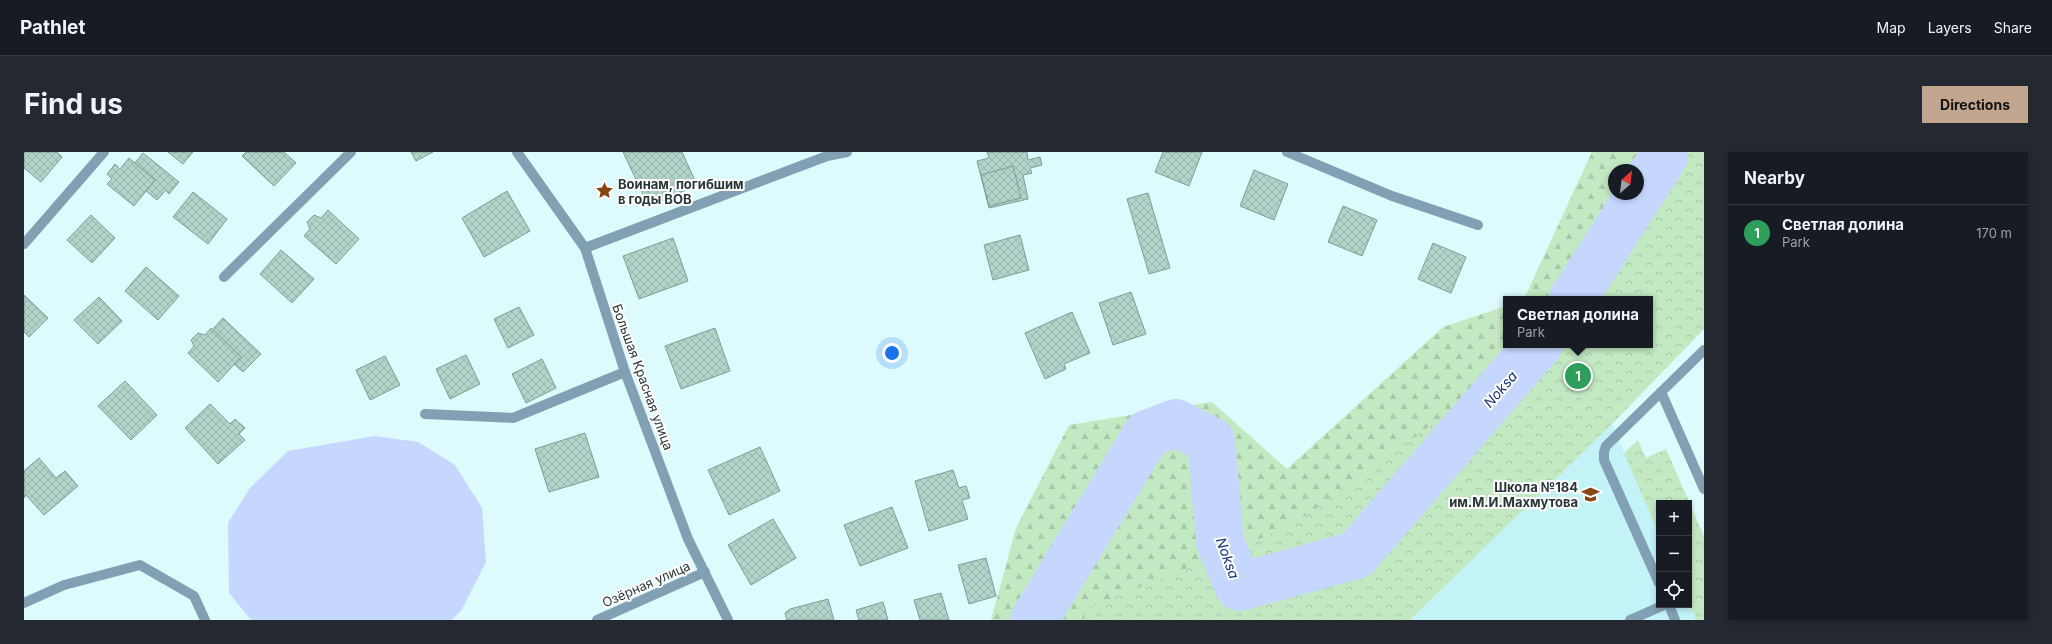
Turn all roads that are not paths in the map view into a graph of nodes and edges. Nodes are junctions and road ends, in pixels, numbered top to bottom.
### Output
1 (104, 152) edge
2 (351, 152) edge
3 (518, 152) edge
4 (847, 152) edge
5 (1287, 152) edge
6 (1478, 225) dead end
7 (24, 244) edge
8 (584, 248) junction
9 (224, 277) dead end
10 (1704, 350) edge
11 (625, 372) junction
12 (1661, 392) junction
13 (425, 414) dead end
14 (1704, 489) edge
15 (705, 572) junction
16 (1656, 576) edge
17 (24, 604) edge
18 (1657, 608) edge
19 (1670, 608) edge
20 (205, 620) edge
21 (597, 620) edge
22 (728, 620) edge
23 (1630, 620) edge
24 (1675, 620) edge

1 - 7 street
2 - 9 street
3 - 8 street, Большая Красная улица
4 - 8 street
5 - 6 street
8 - 11 street, Большая Красная улица
10 - 12 street
11 - 13 street
11 - 15 street, Большая Красная улица
12 - 14 street
12 - 16 street
15 - 21 street, Озёрная улица
15 - 22 street, Большая Красная улица
17 - 20 street
18 - 23 street
19 - 24 street

